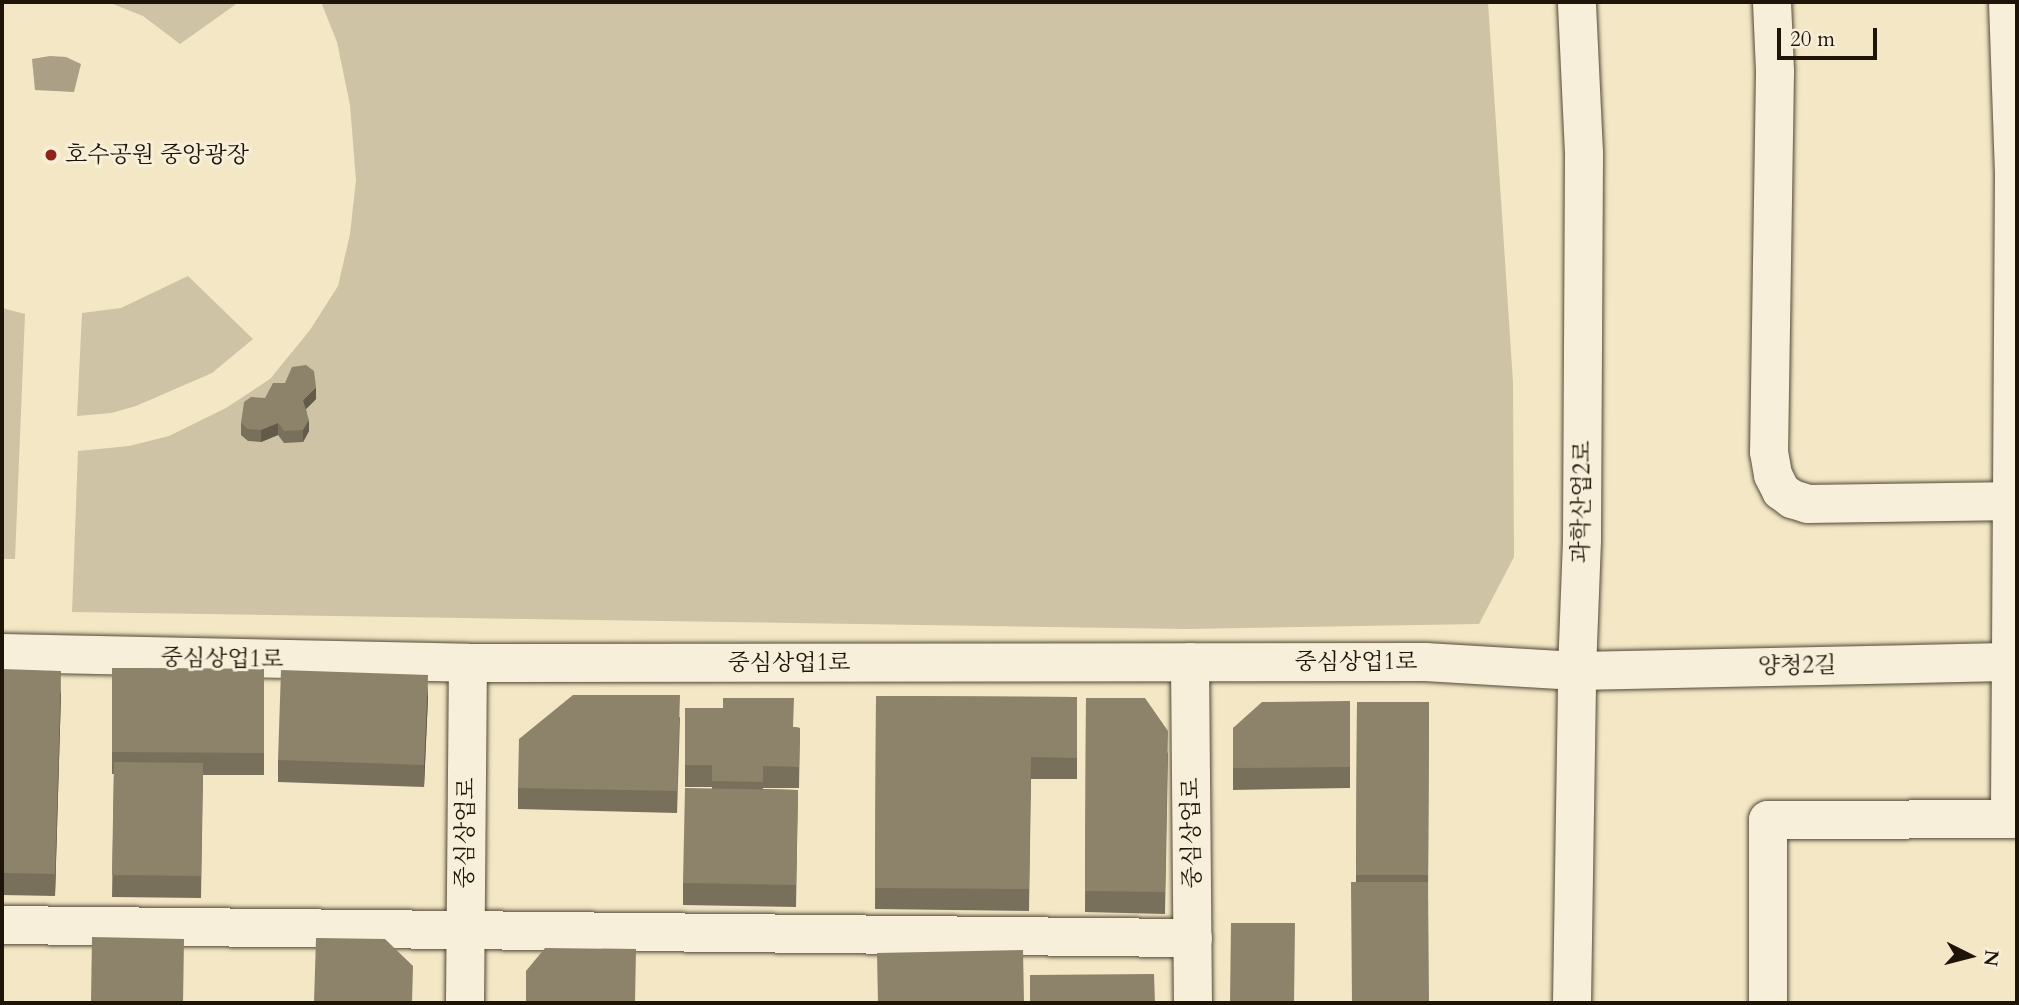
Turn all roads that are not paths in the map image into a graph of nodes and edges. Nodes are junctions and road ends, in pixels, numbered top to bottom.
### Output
1 (1577, 2) edge
2 (1772, 2) edge
3 (2008, 2) edge
4 (2015, 74) edge
5 (2015, 278) edge
6 (2014, 501) edge
7 (2, 653) edge
8 (1189, 662) junction
9 (2014, 662) edge
10 (468, 663) junction
11 (1577, 671) junction
12 (2013, 819) edge
13 (2, 925) edge
14 (465, 930) junction
15 (1193, 939) junction
16 (464, 1003) edge
17 (1193, 1003) edge
18 (1572, 1003) edge
19 (1768, 1003) edge

1 - 11 street, 과학산업2로
2 - 6 street
3 - 4 street
4 - 5 street
5 - 6 street
6 - 9 street
7 - 10 street, 중심상업1로
8 - 10 street, 중심상업1로
8 - 11 street, 중심상업1로
8 - 15 street, 중심상업로
9 - 11 street, 양청2길
9 - 12 street
10 - 14 street, 중심상업로
11 - 18 street, 과학산업2로
12 - 19 street
13 - 14 street
14 - 15 street
14 - 16 street, 중심상업로
15 - 17 street, 중심상업로

